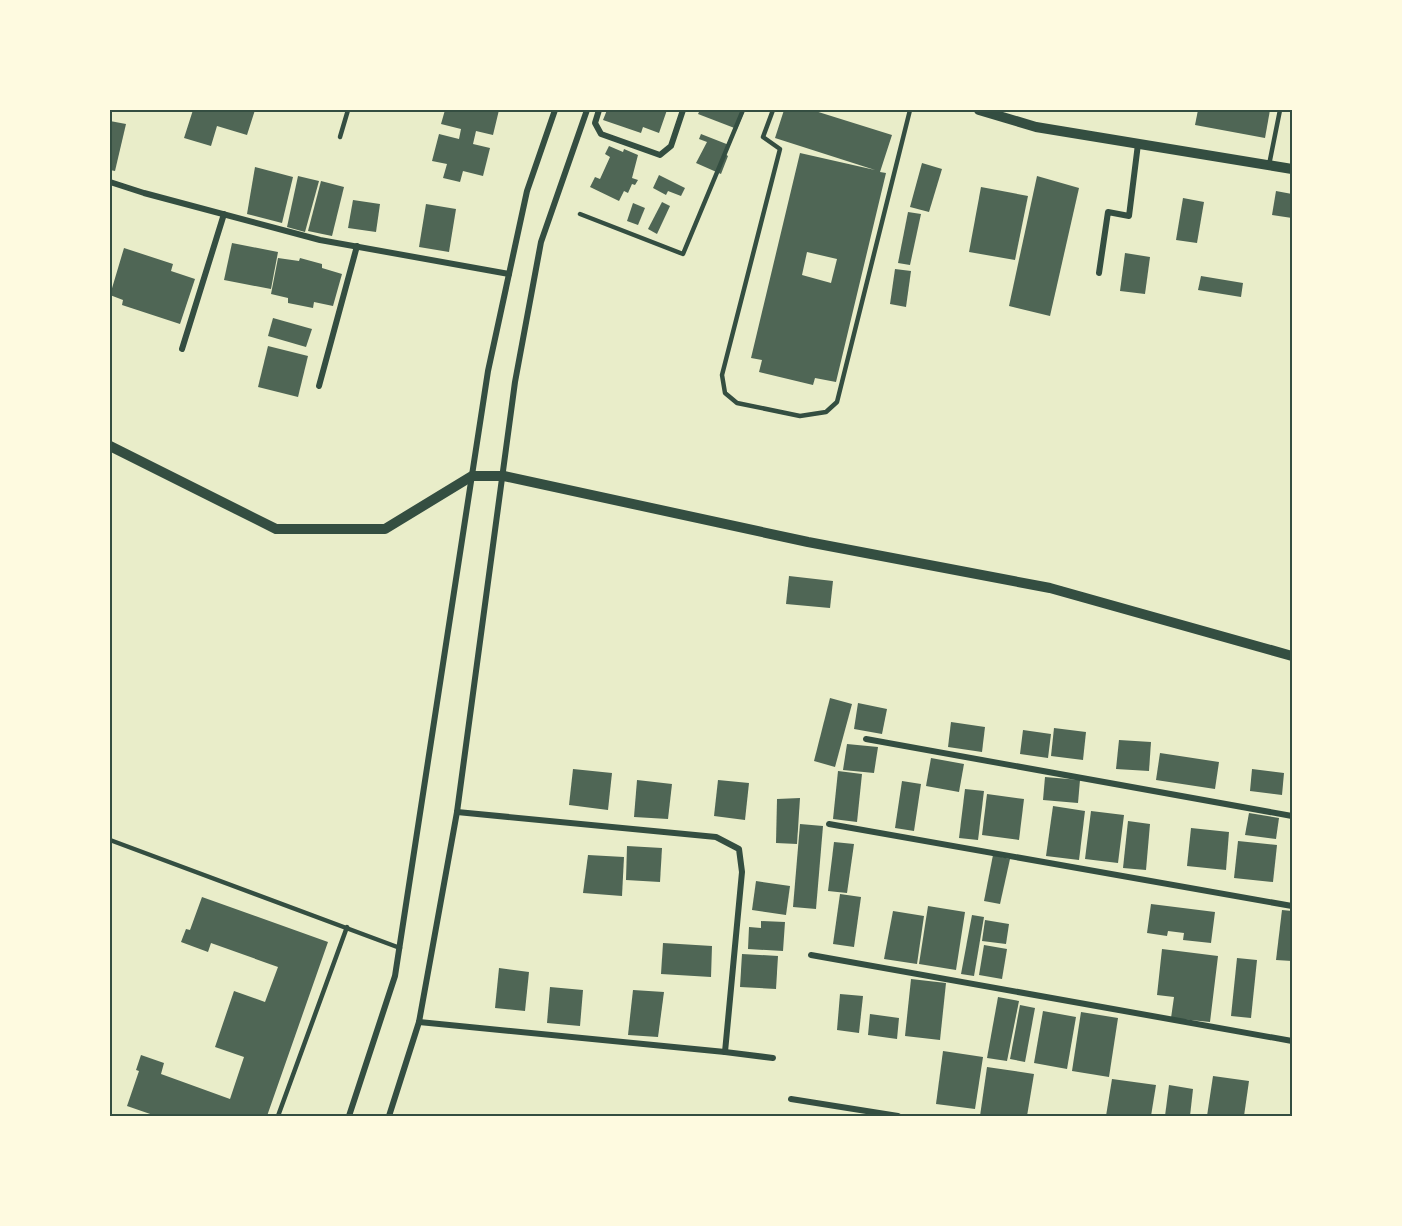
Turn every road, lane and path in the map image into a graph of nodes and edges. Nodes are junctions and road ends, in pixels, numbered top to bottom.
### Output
1 (348, 110) edge
2 (555, 110) edge
3 (587, 110) edge
4 (599, 110) edge
5 (684, 110) edge
6 (743, 110) edge
7 (773, 110) edge
8 (910, 110) edge
9 (979, 110) edge
10 (1280, 110) edge
11 (340, 136) dead end
12 (1138, 144) junction
13 (1269, 165) junction
14 (1293, 169) edge
15 (110, 182) edge
16 (224, 214) junction
17 (580, 214) dead end
18 (357, 246) junction
19 (1099, 273) dead end
20 (509, 274) junction
21 (182, 349) dead end
22 (319, 386) dead end
23 (110, 446) edge
24 (472, 476) junction
25 (504, 476) junction
26 (1293, 656) edge
27 (866, 739) dead end
28 (458, 812) junction
29 (1293, 816) edge
30 (829, 824) dead end
31 (110, 840) edge
32 (1293, 906) edge
33 (347, 927) junction
34 (399, 948) junction
35 (811, 954) dead end
36 (419, 1022) junction
37 (1293, 1041) edge
38 (725, 1052) junction
39 (773, 1058) dead end
40 (791, 1099) dead end
41 (278, 1116) edge
42 (349, 1116) edge
43 (389, 1116) edge
44 (898, 1116) edge

1 - 11 lane
2 - 20 street
3 - 25 street
4 - 5 street
6 - 17 lane
7 - 8 lane
9 - 12 street
10 - 13 lane
12 - 13 street
12 - 19 street
13 - 14 street
15 - 16 street
16 - 18 street
16 - 21 street
18 - 20 street
18 - 22 street
20 - 24 street
23 - 24 street
24 - 25 street
24 - 34 street
25 - 26 street
25 - 28 street
27 - 29 street
28 - 36 street
28 - 38 street
30 - 32 street
31 - 33 lane
33 - 34 lane
33 - 41 lane
34 - 42 street
35 - 37 street
36 - 38 street
36 - 43 street
38 - 39 street
40 - 44 street

